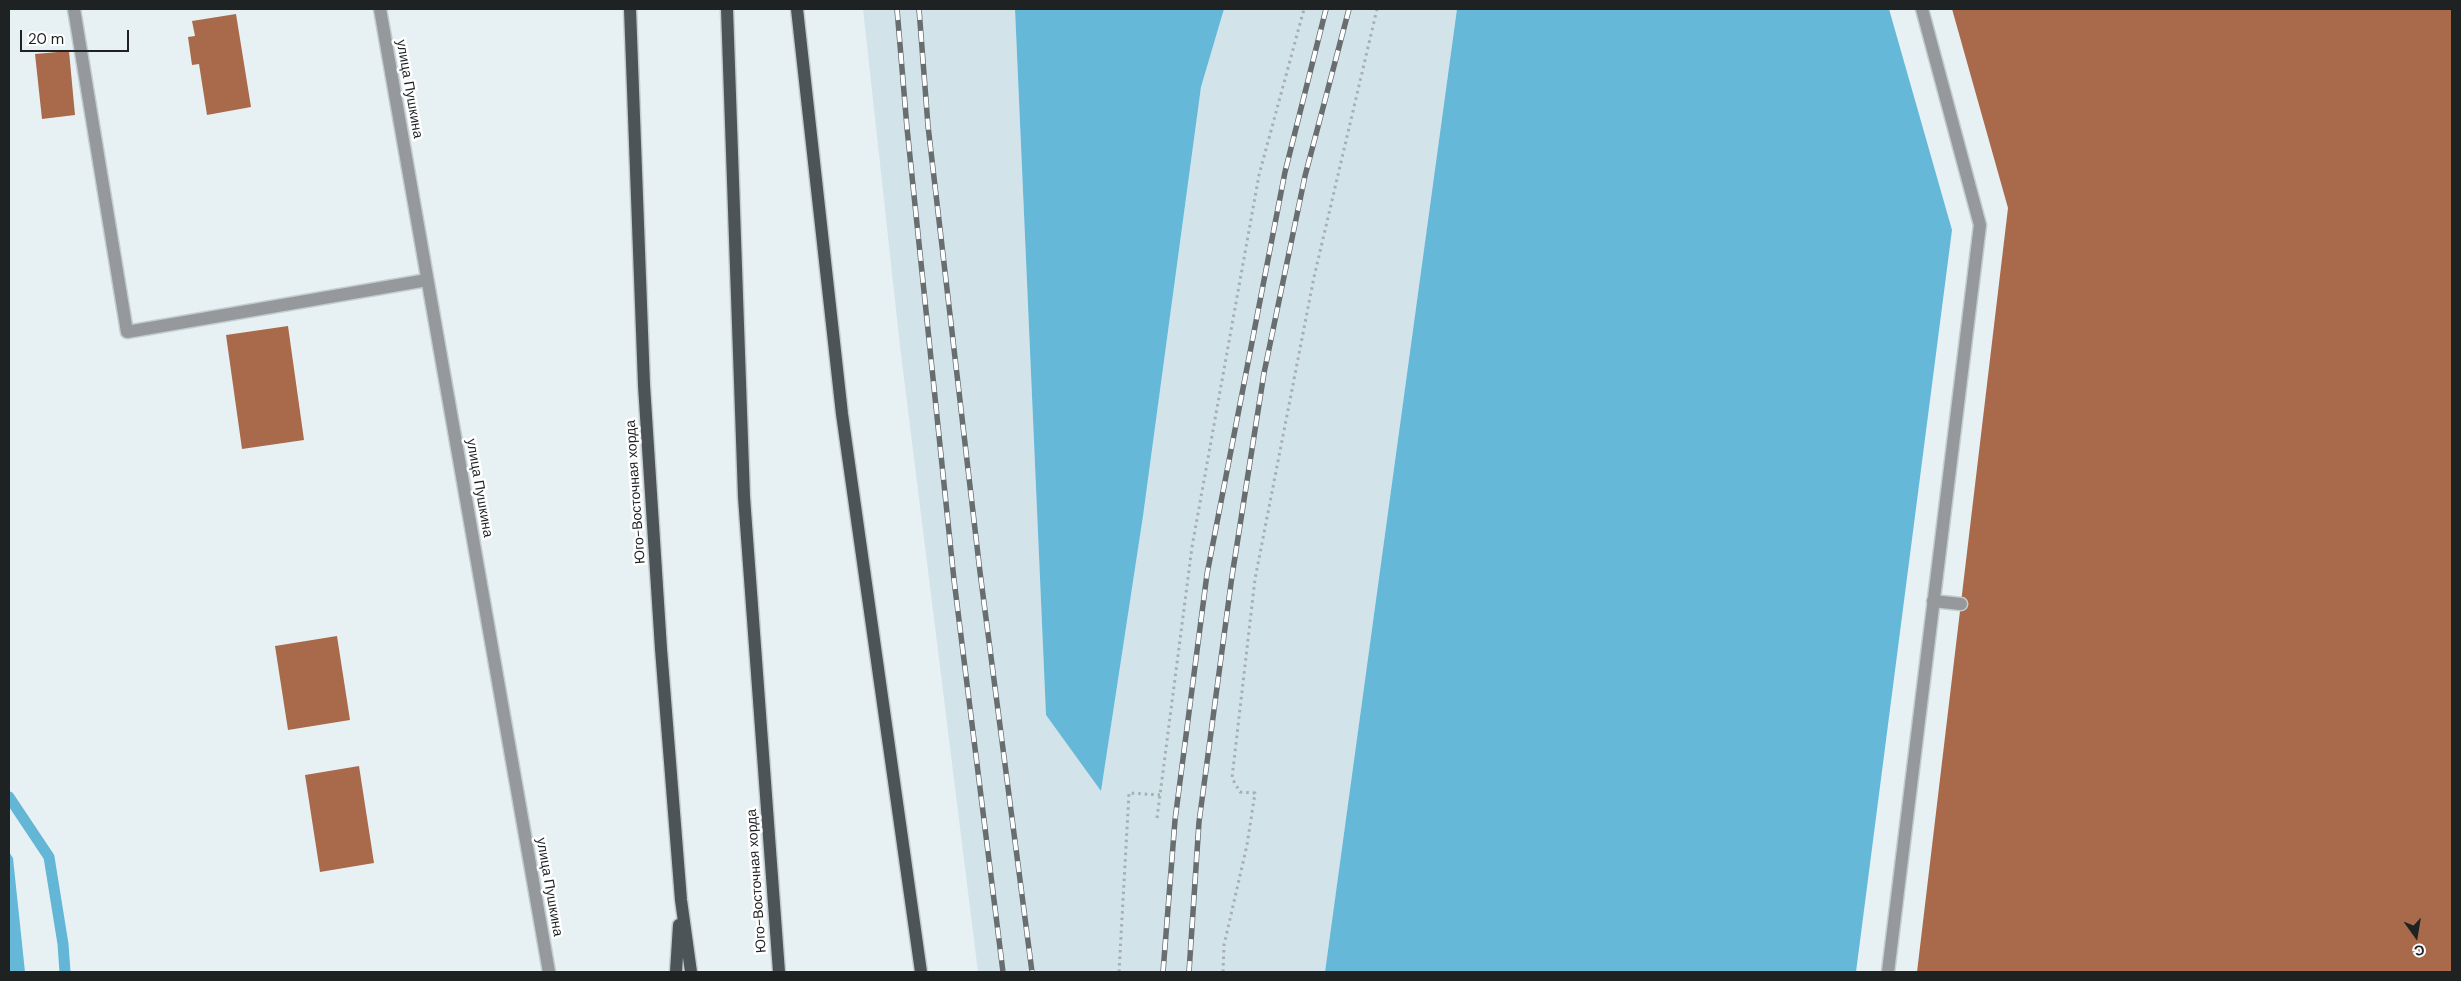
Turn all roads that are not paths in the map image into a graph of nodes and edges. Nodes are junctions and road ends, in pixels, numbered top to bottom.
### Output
1 (74, 9) edge
2 (380, 9) edge
3 (630, 9) edge
4 (727, 9) edge
5 (797, 9) edge
6 (1922, 9) edge
7 (428, 280) junction
8 (1933, 601) junction
9 (1961, 604) dead end
10 (680, 900) junction
11 (549, 972) edge
12 (676, 972) edge
13 (692, 972) edge
14 (780, 972) edge
15 (921, 972) edge
16 (1888, 972) edge

1 - 7 street
2 - 7 street, улица Пушкина
3 - 10 main road, Юго-Восточная хорда
4 - 14 main road, Юго-Восточная хорда
5 - 15 main road
6 - 8 street
7 - 11 street, улица Пушкина
8 - 9 street
8 - 16 street
10 - 12 main road
10 - 13 main road, Юго-Восточная хорда

